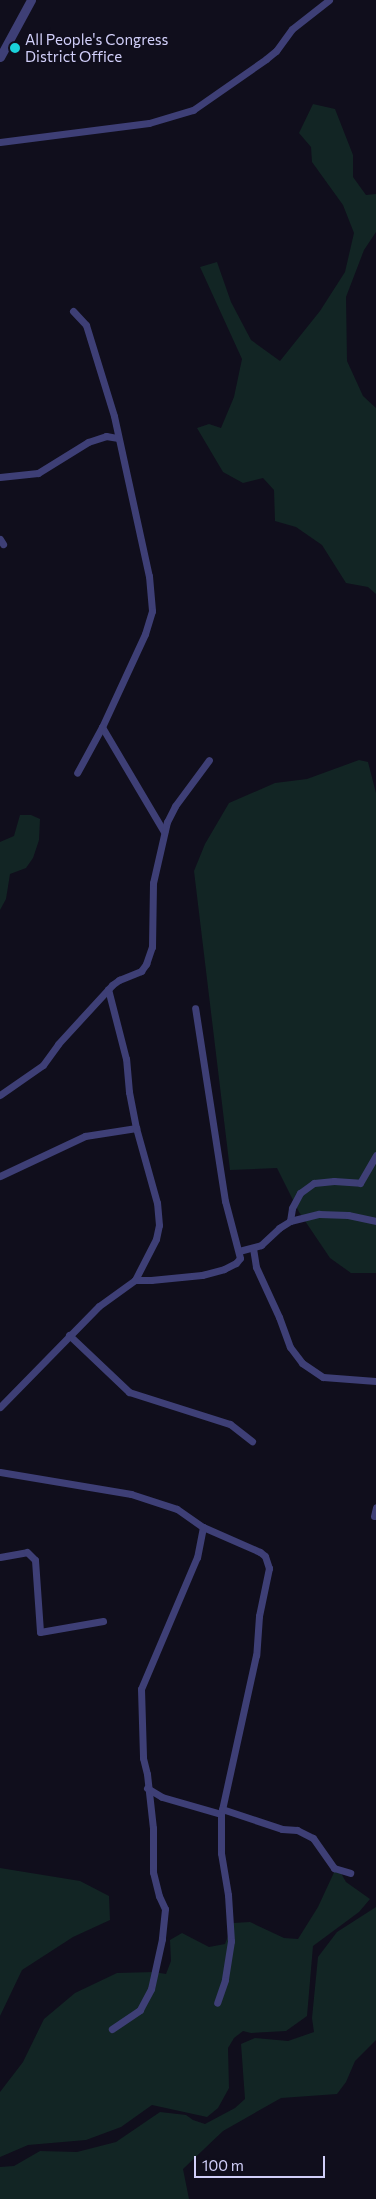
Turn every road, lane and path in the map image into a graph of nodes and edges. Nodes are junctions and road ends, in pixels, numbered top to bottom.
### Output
1 (31, 0) edge
2 (329, 0) edge
3 (0, 57) edge
4 (0, 142) edge
5 (73, 311) dead end
6 (118, 438) junction
7 (0, 478) edge
8 (102, 727) junction
9 (209, 760) dead end
10 (77, 773) dead end
11 (164, 832) junction
12 (108, 989) junction
13 (195, 1008) dead end
14 (0, 1095) edge
15 (136, 1128) junction
16 (376, 1155) edge
17 (0, 1176) edge
18 (290, 1221) junction
19 (376, 1221) edge
20 (253, 1248) junction
21 (239, 1252) junction
22 (135, 1280) junction
23 (69, 1335) junction
24 (376, 1380) edge
25 (0, 1407) edge
26 (252, 1441) dead end
27 (0, 1472) edge
28 (376, 1507) edge
29 (374, 1516) dead end
30 (203, 1527) junction
31 (0, 1557) edge
32 (103, 1621) dead end
33 (148, 1788) junction
34 (222, 1811) junction
35 (350, 1873) dead end
36 (217, 2002) dead end
37 (112, 2029) dead end

1 - 3 street
2 - 4 street
5 - 6 street
6 - 7 street
6 - 8 street
8 - 10 street
8 - 11 street
9 - 11 street
11 - 12 street
12 - 14 street
12 - 15 street
13 - 21 street
15 - 17 street
15 - 22 street
16 - 18 street
18 - 19 street
18 - 20 street
20 - 21 street
20 - 24 street
21 - 22 street
22 - 23 street
23 - 25 street
23 - 26 street
27 - 30 street
28 - 29 street
30 - 33 street
30 - 34 street
31 - 32 street
33 - 34 street
33 - 37 street
34 - 35 street
34 - 36 street

